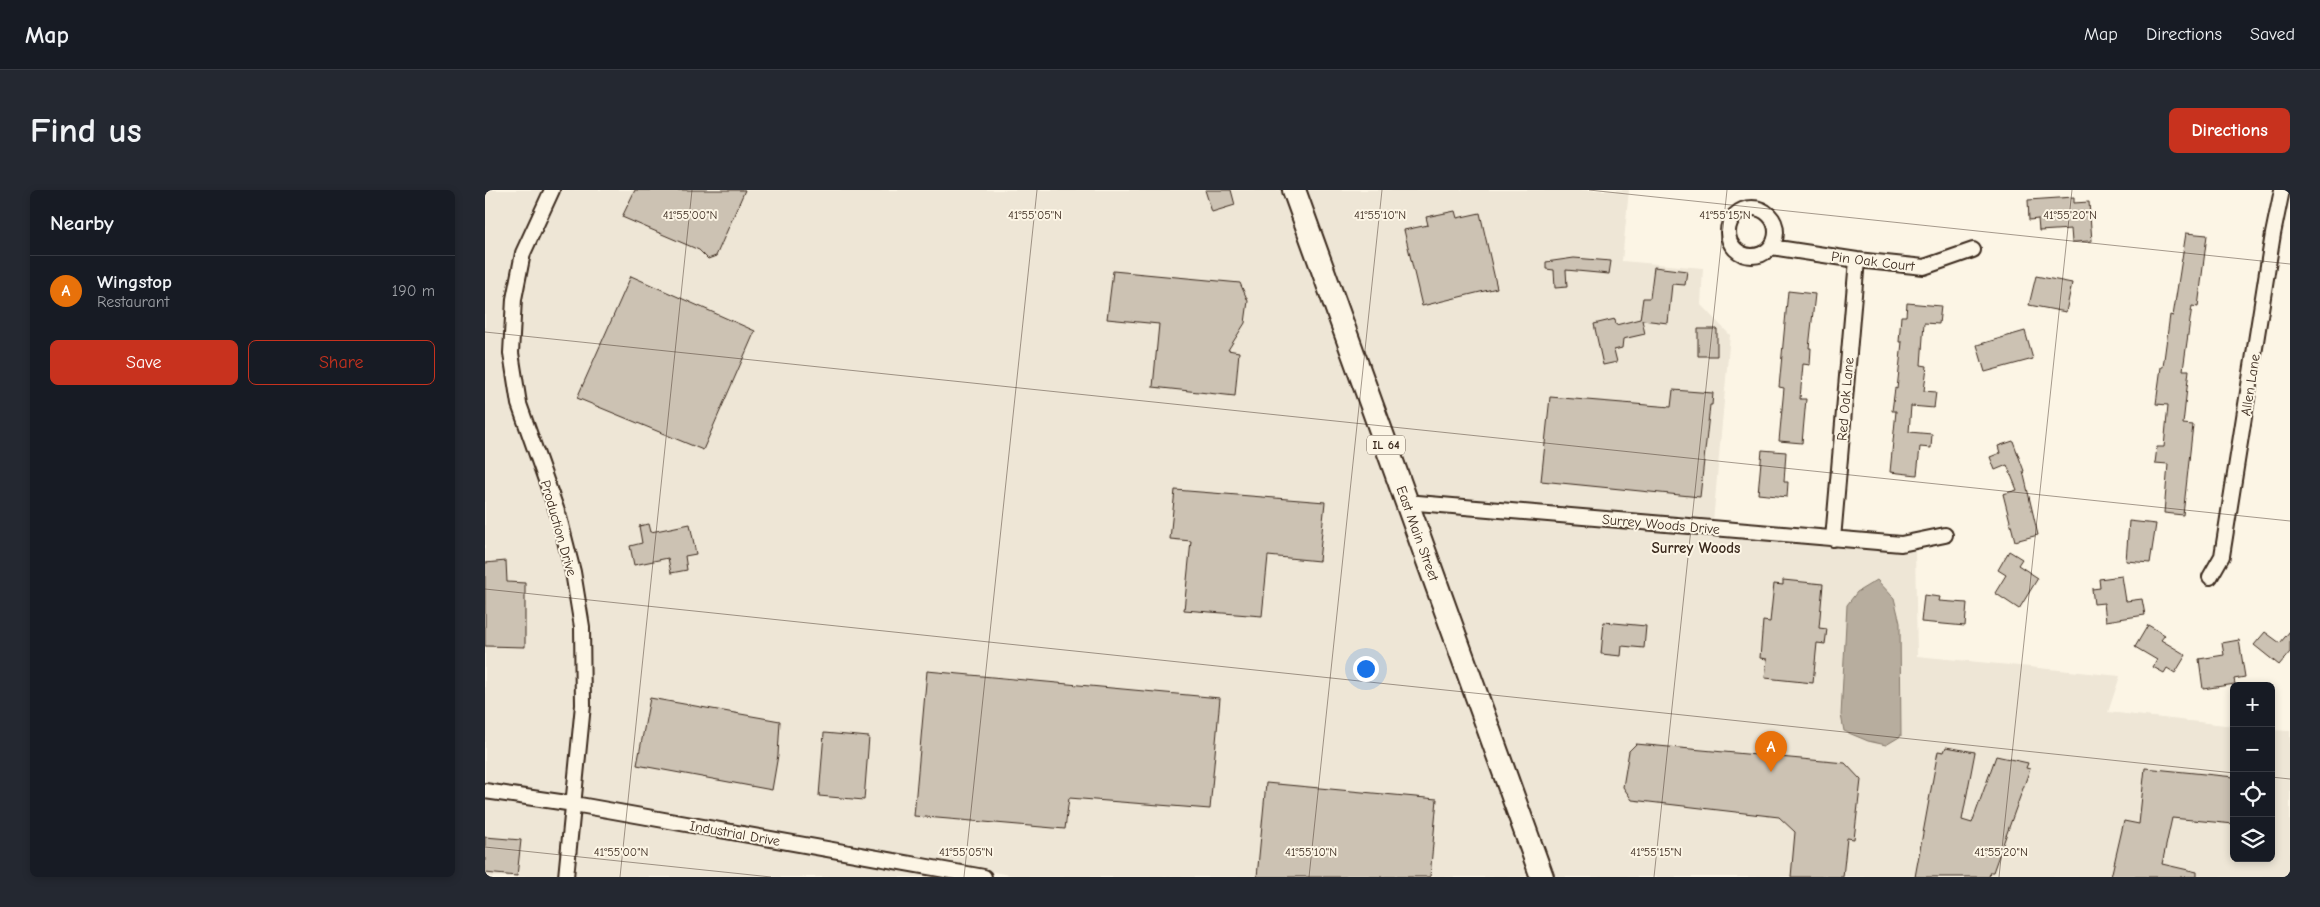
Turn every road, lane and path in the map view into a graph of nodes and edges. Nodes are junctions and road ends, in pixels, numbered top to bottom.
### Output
1 (551, 190) edge
2 (1294, 190) edge
3 (2282, 190) edge
4 (1771, 247) dead end
5 (1973, 250) dead end
6 (1857, 260) junction
7 (1406, 502) junction
8 (1945, 535) dead end
9 (1833, 539) junction
10 (2211, 577) dead end
11 (485, 791) edge
12 (574, 804) junction
13 (566, 877) edge
14 (984, 877) edge
15 (1542, 877) edge

1 - 12 street, Production Drive
2 - 7 main road, East Main Street / IL 64
3 - 10 street, Allen Lane
4 - 6 street, Pin Oak Court
5 - 6 street, Pin Oak Court
6 - 9 street, Red Oak Lane
7 - 9 street, Surrey Woods Drive
7 - 15 main road, East Main Street / IL 64
8 - 9 street, Surrey Woods Drive
11 - 12 street, Industrial Drive
12 - 13 street, Production Drive
12 - 14 street, Industrial Drive

